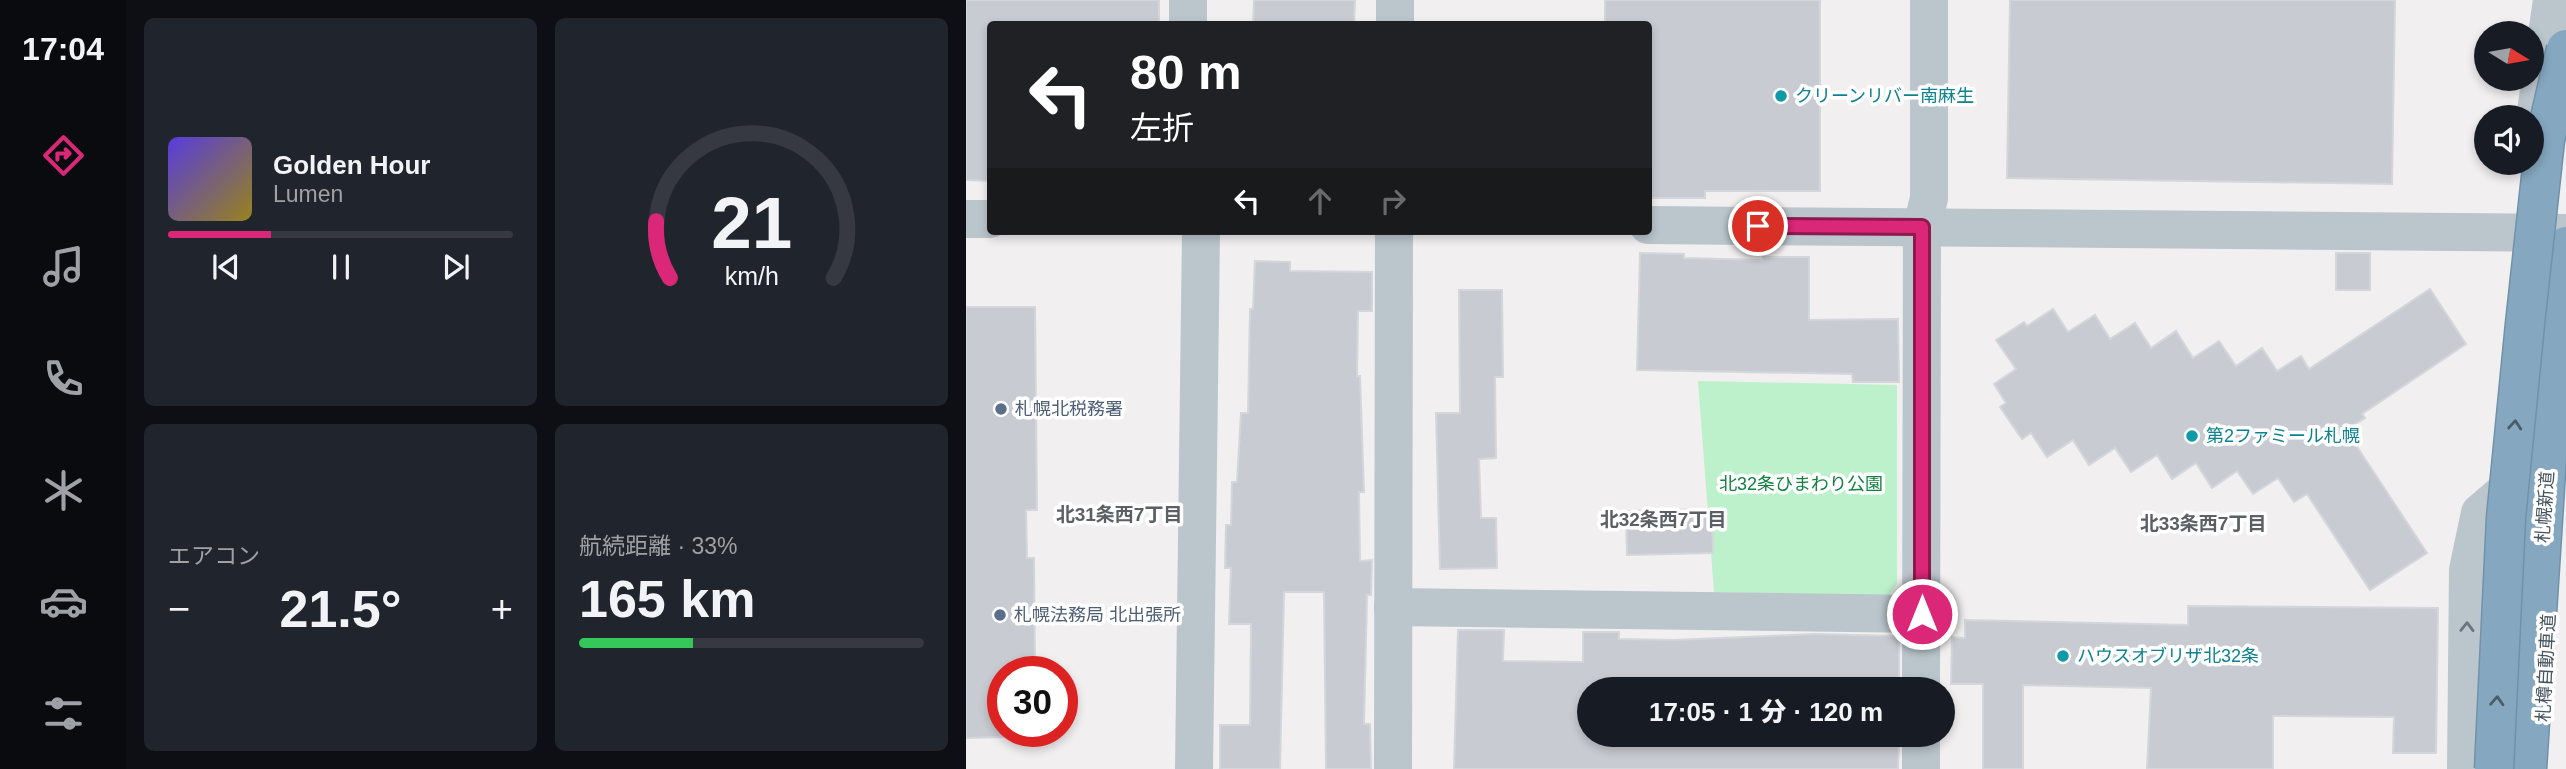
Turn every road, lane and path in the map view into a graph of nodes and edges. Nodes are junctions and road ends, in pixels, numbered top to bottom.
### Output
1 (1188, 0) edge
2 (1395, 0) edge
3 (1929, 0) edge
4 (2552, 0) edge
5 (1188, 21) edge
6 (1395, 21) edge
7 (2566, 49) edge
8 (2536, 105) edge
9 (2527, 175) edge
10 (966, 219) edge
11 (987, 219) edge
12 (1652, 225) edge
13 (1922, 227) junction
14 (2524, 233) junction
15 (2566, 233) edge
16 (1200, 235) edge
17 (1394, 235) edge
18 (2566, 246) edge
19 (2566, 400) edge
20 (2548, 474) junction
21 (1394, 607) junction
22 (1922, 614) junction
23 (1922, 677) edge
24 (1921, 747) edge
25 (1194, 769) edge
26 (1393, 769) edge
27 (1921, 769) edge
28 (2466, 769) edge
29 (2494, 769) edge
30 (2527, 769) edge
31 (2541, 769) edge

1 - 5 street
2 - 6 street
3 - 13 street
4 - 8 street
29 -> 7 highway, bridge
9 - 14 street
10 - 11 street
12 - 13 street
13 - 14 street
13 - 22 street
14 - 15 street
16 - 25 street
17 - 21 street
18 - 20 highway, 札幌新道
19 - 31 highway, 札樽自動車道
28 -> 20 street
20 - 30 highway, 札幌新道
21 - 22 street
21 - 26 street
22 - 23 street
24 - 27 street

